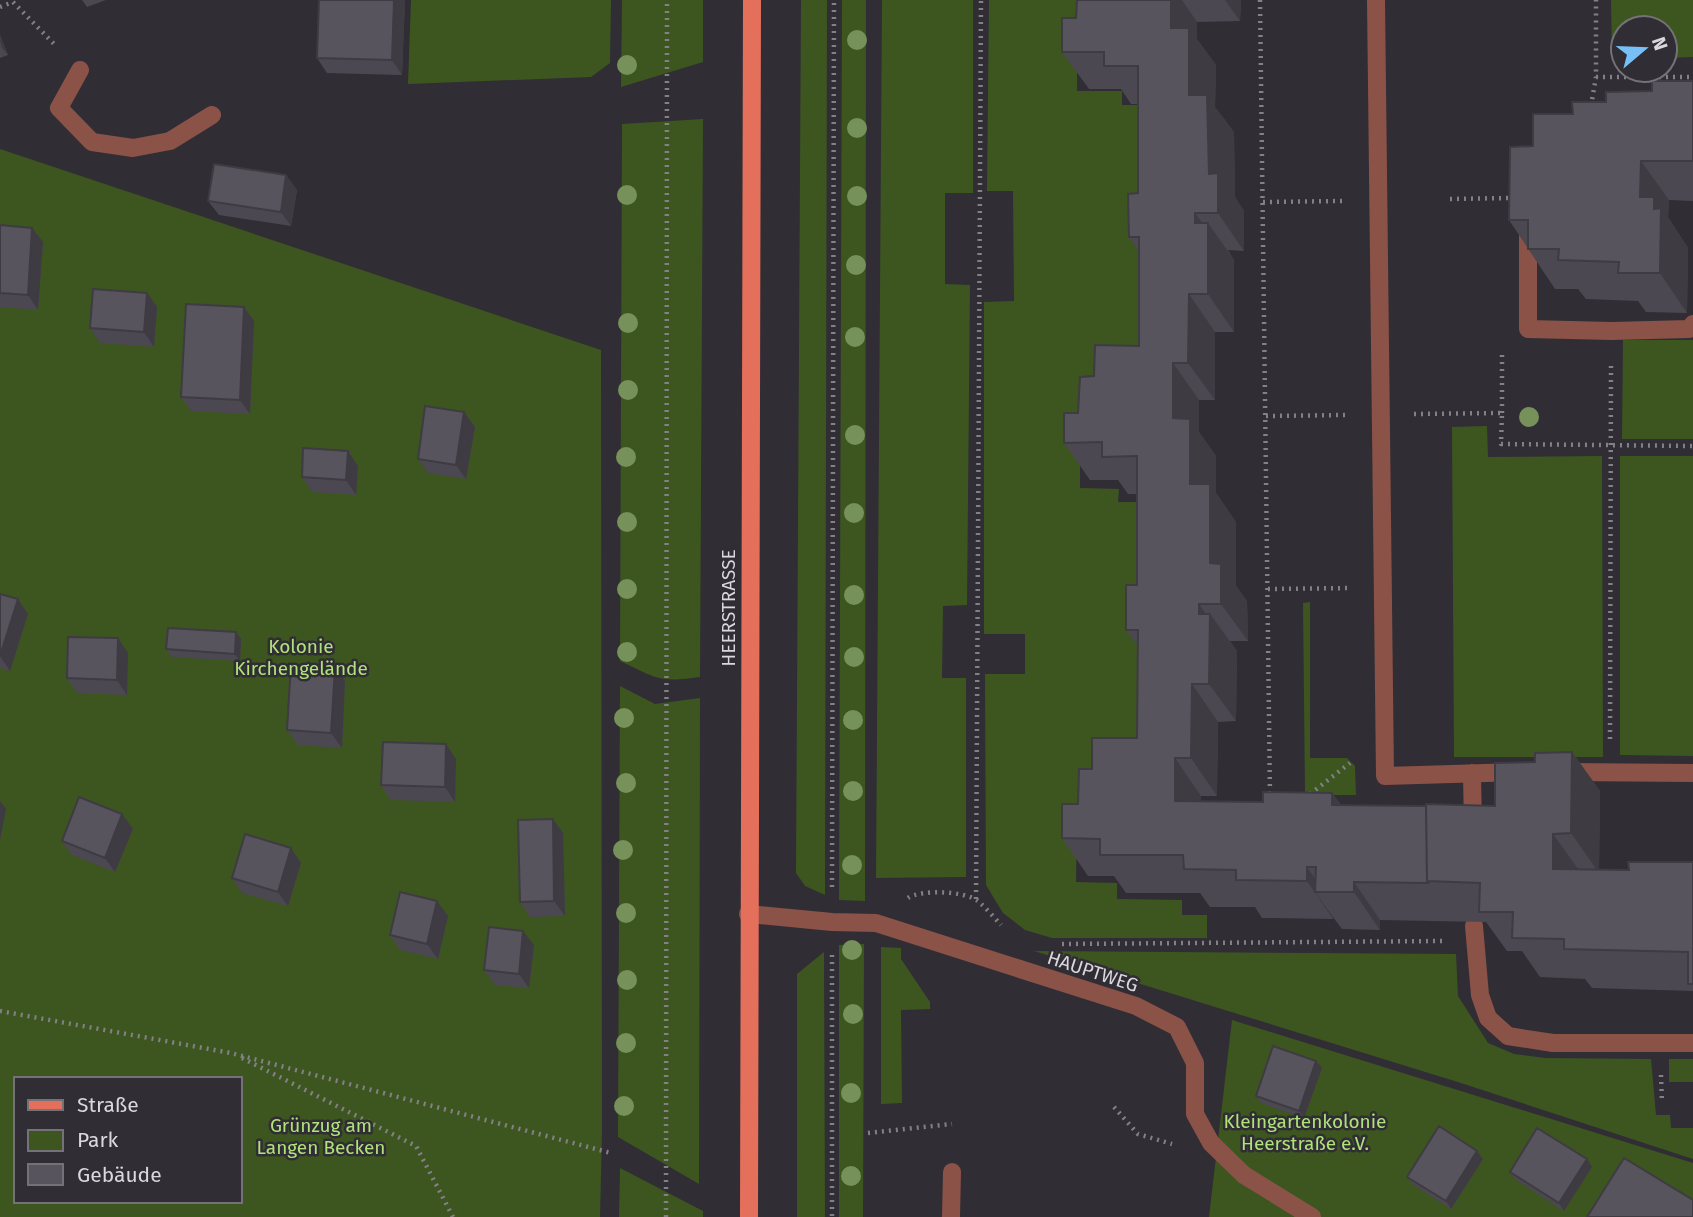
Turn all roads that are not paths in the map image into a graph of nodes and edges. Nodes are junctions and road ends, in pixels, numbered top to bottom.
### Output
1 (752, 0) edge
2 (1376, 0) edge
3 (80, 70) road end
4 (212, 115) dead end
5 (1528, 197) edge
6 (1693, 324) edge
7 (1472, 773) junction
8 (1693, 773) edge
9 (1473, 835) edge
10 (748, 914) junction
11 (1474, 934) edge
12 (1693, 1043) edge
13 (952, 1172) dead end
14 (749, 1217) edge
15 (951, 1217) edge
16 (1312, 1217) edge

1 - 10 main road, HEERSTRASSE
2 - 7 lane
3 - 4 lane
5 - 6 lane
7 - 8 lane
7 - 9 lane
10 - 14 main road, HEERSTRASSE
10 - 16 lane, HAUPTWEG
11 - 12 lane
13 - 15 lane

